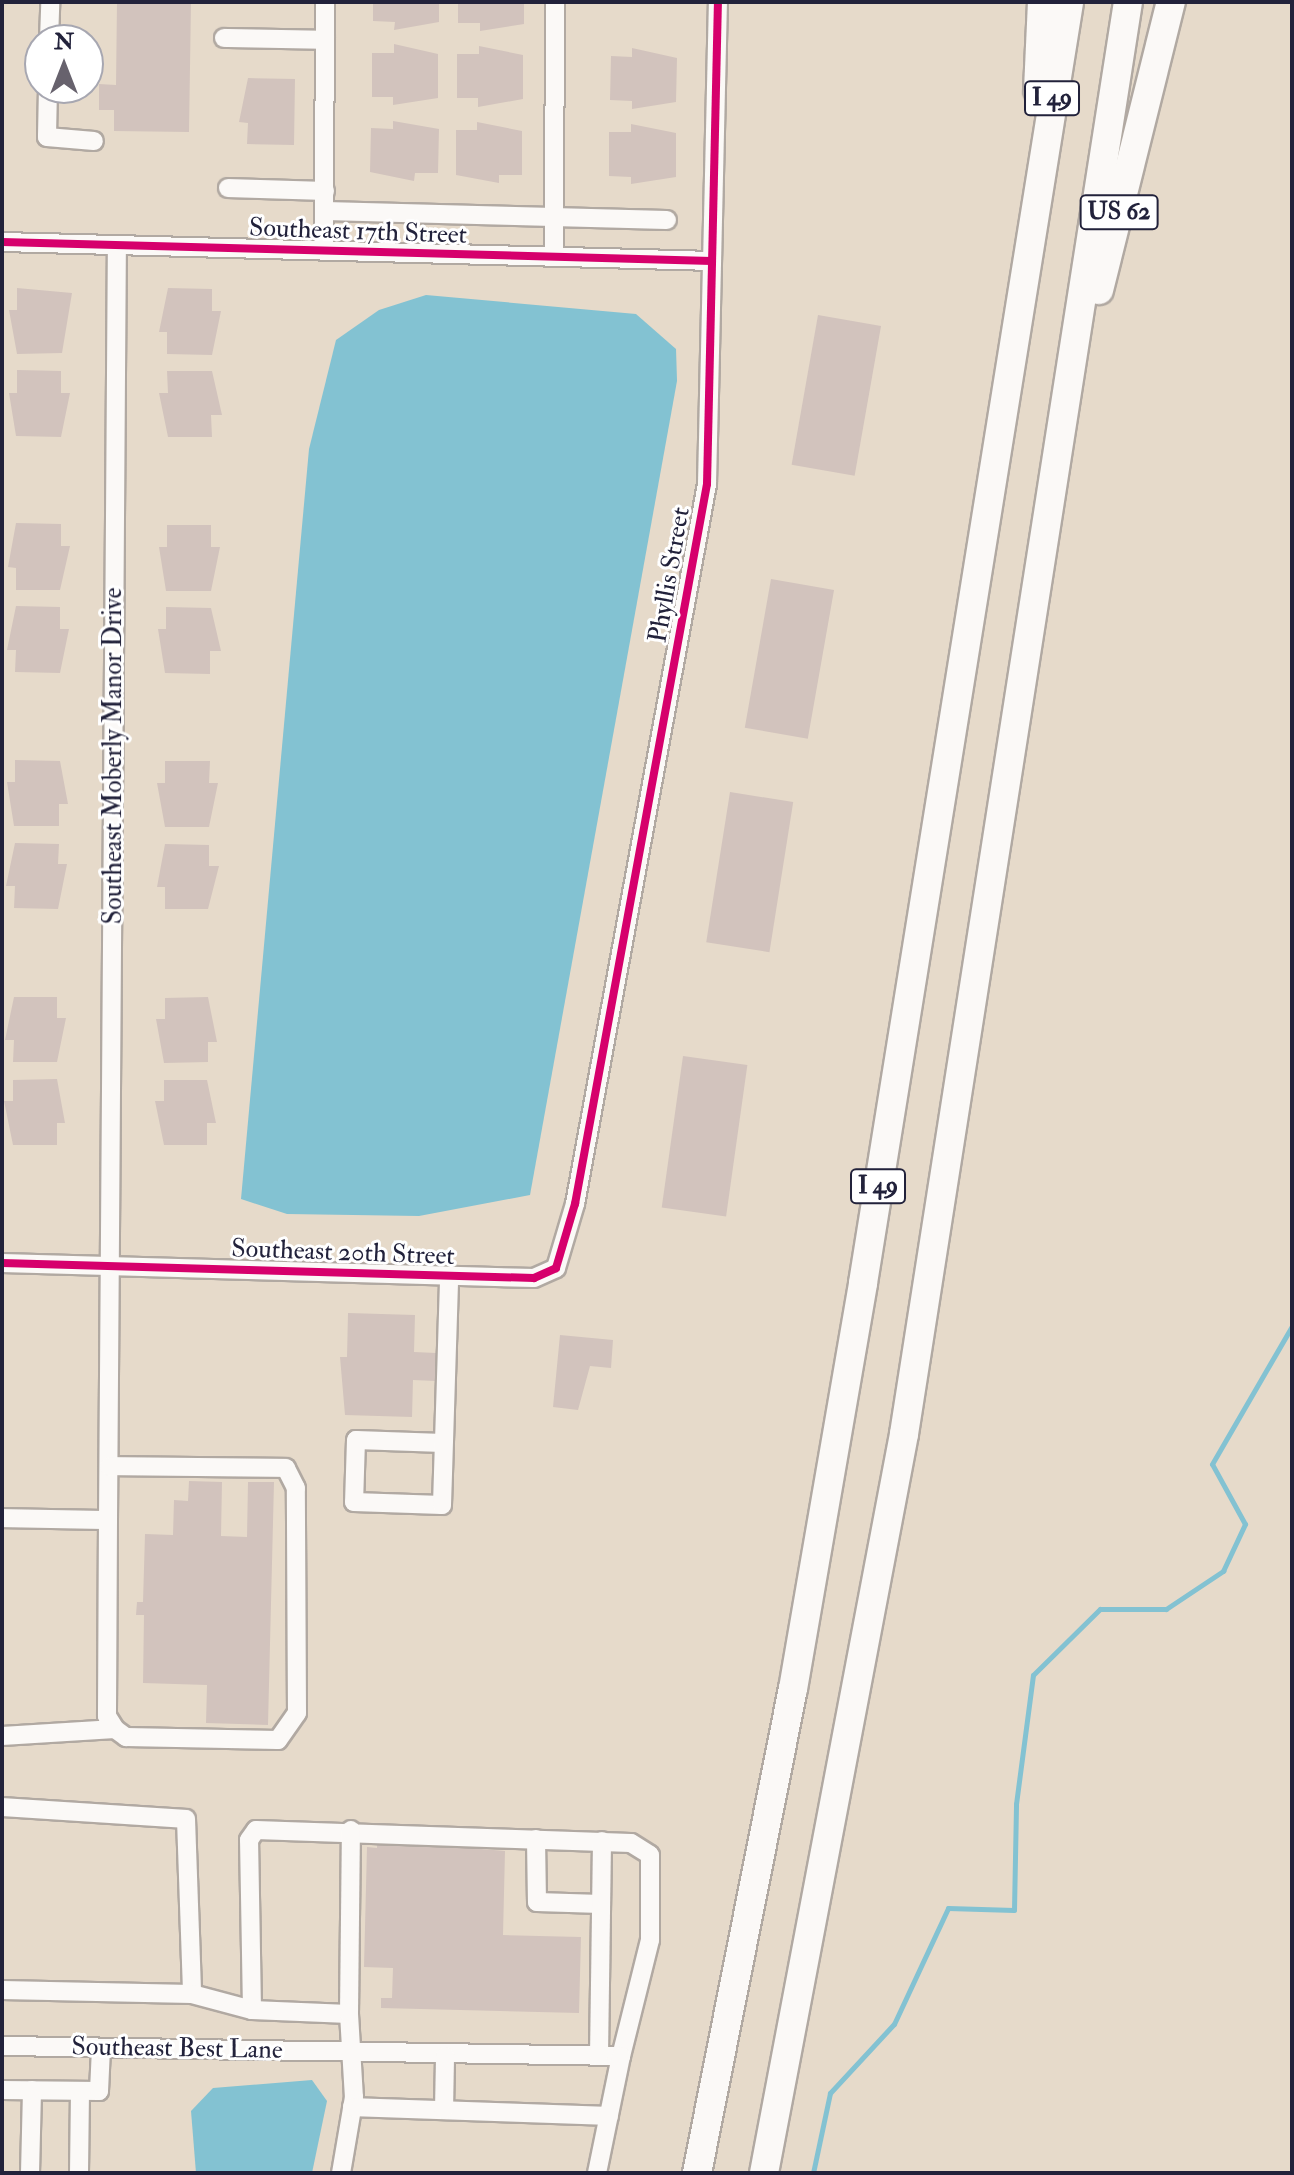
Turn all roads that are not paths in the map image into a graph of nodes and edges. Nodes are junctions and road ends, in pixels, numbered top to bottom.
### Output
1 (50, 2) edge
2 (325, 2) edge
3 (555, 2) edge
4 (718, 2) edge
5 (1042, 2) edge
6 (1069, 2) edge
7 (1128, 2) edge
8 (1171, 2) edge
9 (49, 24) edge
10 (224, 38) dead end
11 (325, 40) junction
12 (48, 104) edge
13 (94, 141) dead end
14 (228, 188) dead end
15 (325, 191) junction
16 (1035, 194) junction
17 (325, 211) junction
18 (554, 216) junction
19 (667, 220) dead end
20 (2, 242) edge
21 (117, 245) junction
22 (324, 251) junction
23 (554, 257) junction
24 (712, 261) junction
25 (1063, 422) junction
26 (585, 1148) joint
27 (2, 1263) edge
28 (111, 1267) junction
29 (449, 1276) junction
30 (443, 1443) junction
31 (109, 1466) junction
32 (2, 1518) edge
33 (108, 1520) junction
34 (115, 1729) junction
35 (2, 1736) edge
36 (2, 1807) edge
37 (351, 1830) junction
38 (536, 1839) junction
39 (602, 1841) junction
40 (601, 1904) junction
41 (2, 1990) edge
42 (192, 1994) junction
43 (252, 2010) junction
44 (349, 2014) junction
45 (2, 2046) edge
46 (101, 2048) junction
47 (352, 2053) junction
48 (445, 2056) junction
49 (599, 2056) junction
50 (621, 2056) junction
51 (2, 2090) edge
52 (32, 2090) junction
53 (80, 2091) junction
54 (352, 2107) junction
55 (444, 2110) junction
56 (609, 2116) junction
57 (30, 2173) edge
58 (79, 2173) edge
59 (341, 2173) edge
60 (597, 2173) edge
61 (697, 2173) edge
62 (764, 2173) edge

1 - 9 street
2 - 11 street
3 - 18 street
4 - 24 street, Phyllis Street
5 - 16 highway
6 - 16 highway, I 49
7 - 25 highway, I 49
8 - 25 highway, US 62
10 - 11 street
11 - 15 street
12 - 13 street
14 - 15 street
15 - 17 street
16 - 61 highway, I 49
17 - 18 street
17 - 22 street
18 - 19 street
18 - 23 street
20 - 21 street, Southeast 17th Street
21 - 22 street, Southeast 17th Street
21 - 28 street, Southeast Moberly Manor Drive
22 - 23 street, Southeast 17th Street
23 - 24 street, Southeast 17th Street
24 - 26 street, Phyllis Street
25 - 62 highway, I 49
26 - 29 street, Southeast 20th Street
27 - 28 street, Southeast 20th Street
28 - 29 street, Southeast 20th Street
28 - 31 street, Southeast Moberly Manor Drive
29 - 30 street
30 - 30 street
31 - 33 street, Southeast Moberly Manor Drive
31 - 34 street
32 - 33 street
33 - 34 street, Southeast Moberly Manor Drive
34 - 35 street
36 - 42 street
37 - 38 street
37 - 43 street
37 - 44 street
38 - 39 street
38 - 40 street
39 - 40 street
39 - 50 street
40 - 49 street
41 - 42 street
42 - 43 street
43 - 44 street
44 - 47 street
45 - 46 street, Southeast Best Lane
46 - 47 street, Southeast Best Lane
46 - 53 street
47 - 48 street, Southeast Best Lane
47 - 54 street
48 - 49 street, Southeast Best Lane
48 - 55 street
49 - 50 street, Southeast Best Lane
50 - 56 street
51 - 52 street
52 - 53 street
52 - 57 street
53 - 58 street
54 - 55 street
54 - 59 street
55 - 56 street
56 - 60 street

